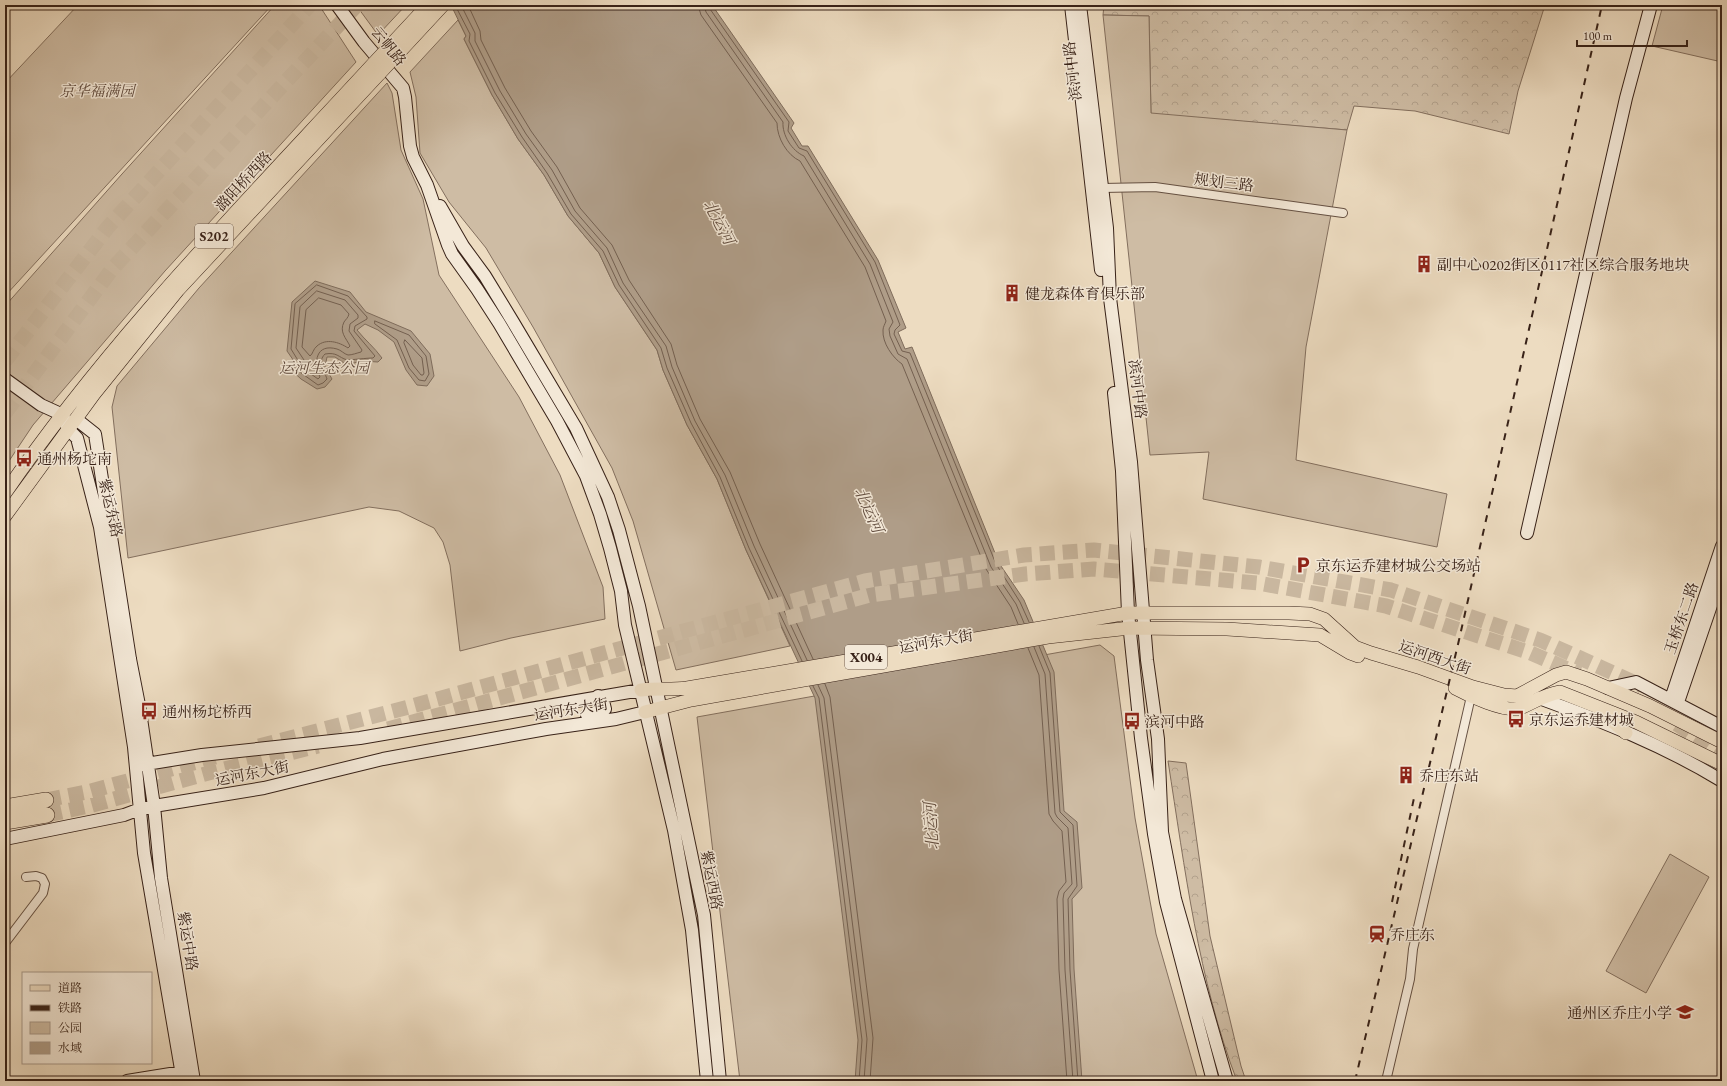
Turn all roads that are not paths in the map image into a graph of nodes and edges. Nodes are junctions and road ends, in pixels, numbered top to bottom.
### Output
1 (337, 5) edge
2 (428, 5) edge
3 (443, 5) edge
4 (1071, 5) edge
5 (1080, 5) edge
6 (1651, 5) edge
7 (377, 68) junction
8 (427, 185) junction
9 (1102, 188) junction
10 (1343, 213) dead end
11 (5, 379) edge
12 (69, 421) junction
13 (5, 493) edge
14 (5, 516) edge
15 (1528, 533) dead end
16 (1722, 546) edge
17 (1722, 573) edge
18 (1128, 613) junction
19 (1143, 613) junction
20 (1130, 628) junction
21 (1144, 629) junction
22 (1047, 632) junction
23 (655, 688) junction
24 (1608, 688) junction
25 (641, 690) junction
26 (1472, 692) junction
27 (689, 694) junction
28 (598, 696) junction
29 (1539, 698) junction
30 (1674, 701) junction
31 (1593, 704) junction
32 (659, 708) junction
33 (645, 712) junction
34 (1722, 727) edge
35 (546, 729) junction
36 (1626, 732) junction
37 (1721, 742) edge
38 (148, 764) junction
39 (1722, 764) edge
40 (135, 765) junction
41 (1722, 781) edge
42 (46, 800) tunnel mouth
43 (154, 806) junction
44 (5, 807) edge
45 (140, 809) junction
46 (48, 815) tunnel mouth
47 (5, 822) edge
48 (5, 839) edge
49 (26, 877) dead end
50 (5, 943) edge
51 (185, 1078) edge
52 (127, 1081) edge
53 (707, 1081) edge
54 (720, 1081) edge
55 (1213, 1081) edge
56 (1227, 1081) edge
57 (1386, 1081) edge

1 - 8 main road, 云帆路
2 - 7 main road, S202, bridge
3 - 7 main road, S202, bridge
4 - 18 main road, 滨河中路
5 - 9 main road, 滨河中路
6 - 15 main road
7 - 12 main road, 潞阳桥西路 / S202
8 - 23 main road, 紫运西路
8 - 25 main road, 紫运西路
9 - 10 street, 规划三路
9 - 19 main road, 滨河中路
11 - 12 main road
12 - 13 main road
12 - 14 main road
12 - 38 main road, 紫运东路
12 - 40 main road, 紫运东路
16 - 30 main road, 玉桥东二路
17 - 30 main road, 玉桥东二路
18 - 19 main road, 运河西大街
18 - 20 main road, 滨河中路
18 - 22 main road, 运河东大街 / X004
19 - 21 main road, 滨河中路
19 - 26 main road, 运河西大街
20 - 21 main road, 运河东大街 / X004
20 - 22 main road, 运河东大街 / X004
20 - 55 main road, 滨河中路
21 - 26 main road, 运河西大街
21 - 56 main road, 滨河中路
22 - 27 main road, 运河东大街 / X004
23 - 25 main road, 运河东大街 / X004
23 - 27 main road, 运河东大街 / X004
23 - 32 main road, 紫运西路
24 - 26 main road, 运河西大街
24 - 30 main road
24 - 37 main road, 运河西大街
25 - 28 main road, 运河东大街 / X004
25 - 33 main road, 紫运西路
26 - 29 main road, 运河西大街
26 - 57 street
27 - 32 main road, 运河东大街 / X004
28 - 35 main road
28 - 38 main road, 运河东大街 / X004
29 - 31 main road, 运河西大街
29 - 36 main road
30 - 34 main road
31 - 36 main road
31 - 39 main road, 运河西大街
32 - 33 main road, 运河东大街 / X004
32 - 54 main road, 紫运西路
33 - 35 main road, 运河东大街 / X004
33 - 53 main road, 紫运西路
35 - 43 main road, 运河东大街 / X004
36 - 41 main road
38 - 40 main road, 运河东大街 / X004
38 - 43 main road, 紫运东路
40 - 45 main road, 紫运东路
42 - 44 highway
43 - 45 main road, 运河东大街 / X004
43 - 51 main road, 紫运中路
45 - 48 main road, 运河东大街 / X004
45 - 51 main road, 紫运中路
46 - 47 highway
49 - 50 street
51 - 52 main road

